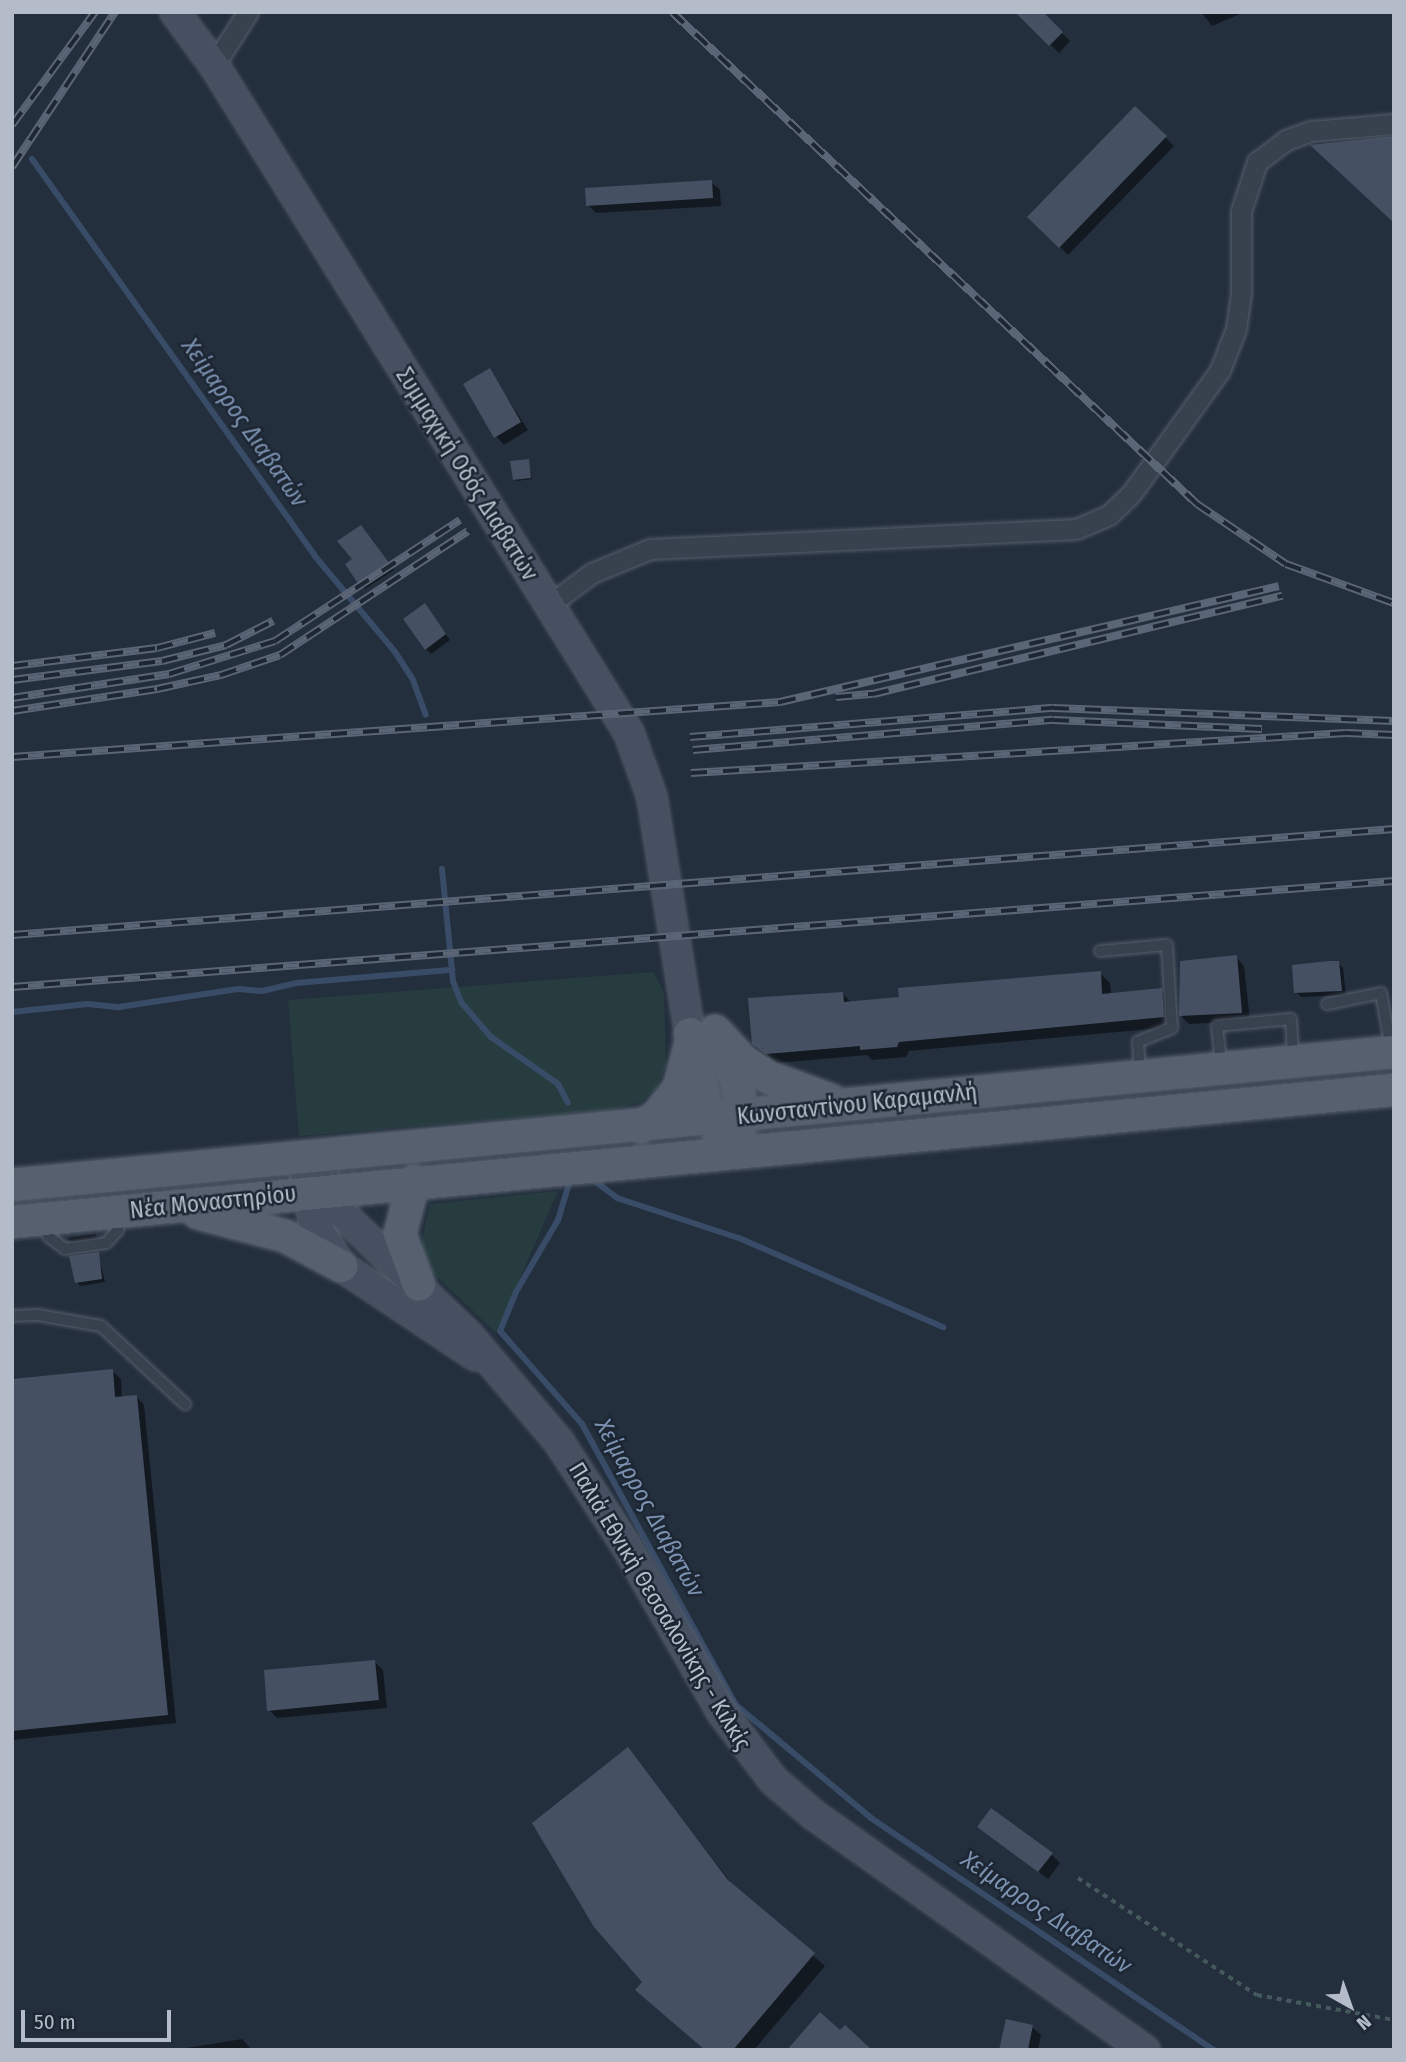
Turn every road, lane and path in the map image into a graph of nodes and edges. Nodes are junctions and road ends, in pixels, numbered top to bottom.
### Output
1 (175, 12) edge
2 (248, 12) edge
3 (214, 65) junction
4 (1394, 124) edge
5 (549, 606) junction
6 (1100, 951) dead end
7 (1327, 1004) dead end
8 (703, 1033) junction
9 (1393, 1052) edge
10 (1293, 1061) junction
11 (1222, 1067) junction
12 (1140, 1074) junction
13 (1394, 1090) edge
14 (851, 1105) junction
15 (727, 1118) junction
16 (641, 1127) junction
17 (732, 1154) junction
18 (312, 1156) junction
19 (414, 1181) junction
20 (12, 1185) edge
21 (316, 1191) junction
22 (162, 1207) junction
23 (12, 1222) edge
24 (118, 1230) dead end
25 (48, 1236) dead end
26 (341, 1265) junction
27 (419, 1285) junction
28 (12, 1316) edge
29 (496, 1368) junction
30 (185, 1404) dead end
31 (1078, 1878) dead end
32 (1394, 2020) edge
33 (1145, 2050) edge

1 - 3 main road, Συμμαχική Οδός Διαβατών
2 - 3 street
3 - 5 main road, Συμμαχική Οδός Διαβατών
4 - 5 street
5 - 8 main road, Συμμαχική Οδός Διαβατών
6 - 12 lane
7 - 9 lane
8 - 14 main road
8 - 15 main road
8 - 16 main road
9 - 10 main road, Κωνσταντίνου Καραμανλή
10 - 11 main road, Κωνσταντίνου Καραμανλή
10 - 11 lane
11 - 12 main road, Κωνσταντίνου Καραμανλή
12 - 14 main road, Κωνσταντίνου Καραμανλή
13 - 17 main road, Κωνσταντίνου Καραμανλή
14 - 15 main road, Κωνσταντίνου Καραμανλή
15 - 16 main road, Κωνσταντίνου Καραμανλή
15 - 17 main road
16 - 18 main road, Κωνσταντίνου Καραμανλή
17 - 19 main road, Κωνσταντίνου Καραμανλή
18 - 20 main road, Νέα Μοναστηρίου
18 - 21 main road, Παλιά Εθνική Θεσσαλονίκης - Κιλκίς
19 - 21 main road, Νέα Μοναστηρίου
19 - 27 main road
21 - 22 main road, Νέα Μοναστηρίου
21 - 26 main road, Παλιά Εθνική Θεσσαλονίκης - Κιλκίς
21 - 27 main road, Παλιά Εθνική Θεσσαλονίκης - Κιλκίς
22 - 23 main road, Νέα Μοναστηρίου
22 - 26 main road
24 - 25 lane
26 - 29 main road, Παλιά Εθνική Θεσσαλονίκης - Κιλκίς
27 - 29 main road, Παλιά Εθνική Θεσσαλονίκης - Κιλκίς
28 - 30 lane
29 - 33 main road, Παλιά Εθνική Θεσσαλονίκης - Κιλκίς
31 - 32 path

